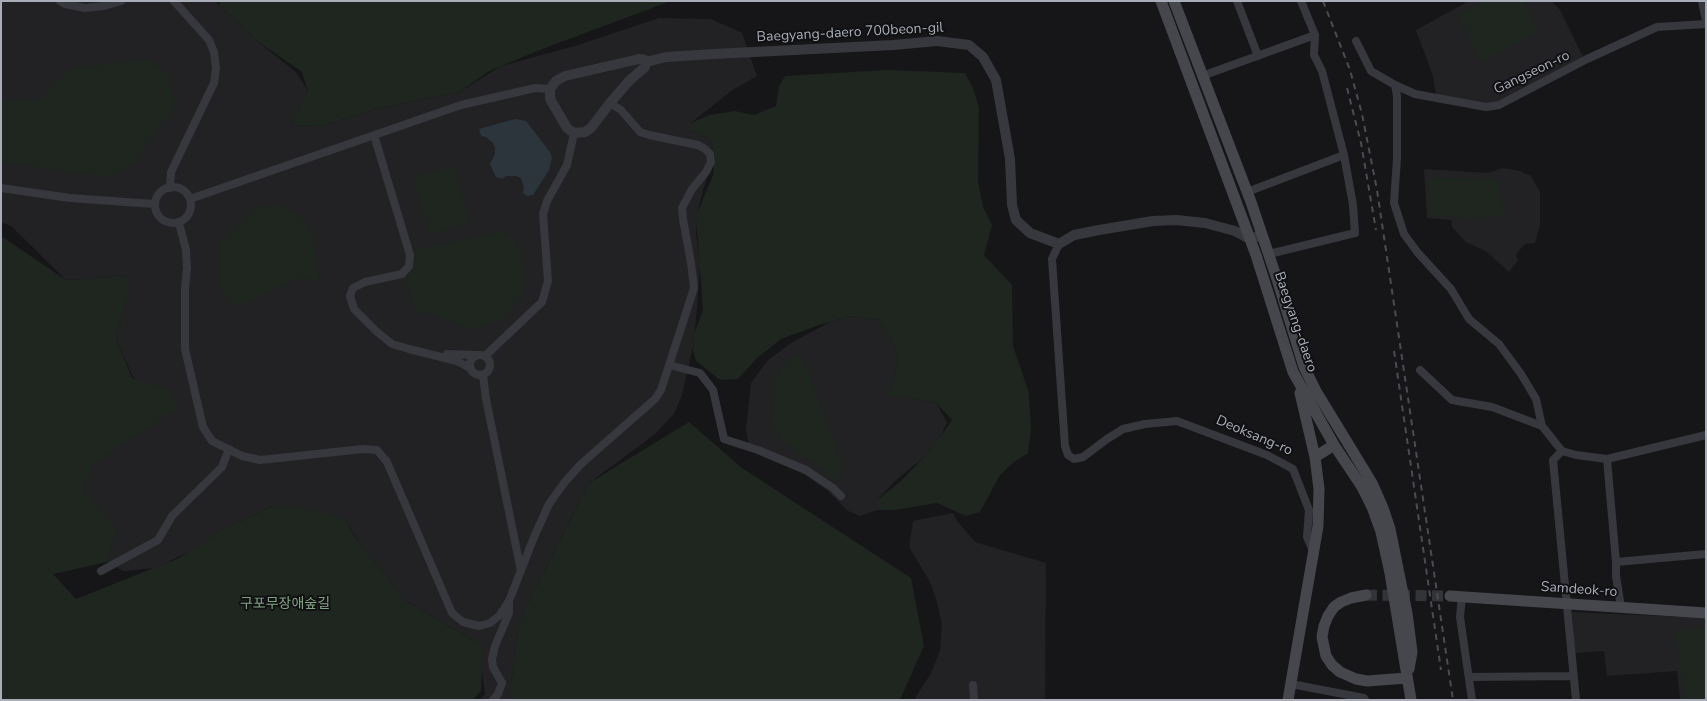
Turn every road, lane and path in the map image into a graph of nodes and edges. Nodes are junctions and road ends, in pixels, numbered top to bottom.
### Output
1 (60, 1) edge
2 (121, 1) edge
3 (174, 1) edge
4 (1161, 1) edge
5 (1174, 1) edge
6 (1237, 1) edge
7 (1300, 1) edge
8 (1702, 1) edge
9 (1706, 23) edge
10 (1315, 36) junction
11 (1356, 41) dead end
12 (1258, 56) junction
13 (646, 62) junction
14 (1202, 76) junction
15 (1395, 85) junction
16 (550, 89) junction
17 (610, 103) junction
18 (574, 132) junction
19 (374, 135) junction
20 (1344, 155) junction
21 (1, 188) edge
22 (170, 188) junction
23 (1247, 192) junction
24 (190, 199) junction
25 (154, 204) junction
26 (179, 222) junction
27 (1262, 235) junction
28 (1250, 239) junction
29 (1059, 244) junction
30 (1269, 254) junction
31 (438, 355) junction
32 (481, 356) junction
33 (669, 365) junction
34 (470, 368) junction
35 (1420, 370) dead end
36 (1293, 372) junction
37 (483, 375) junction
38 (1542, 426) junction
39 (1706, 435) edge
40 (1334, 445) junction
41 (228, 449) junction
42 (1562, 451) junction
43 (1315, 457) junction
44 (1607, 458) junction
45 (841, 496) dead end
46 (1314, 552) junction
47 (1706, 554) edge
48 (1616, 562) junction
49 (101, 571) dead end
50 (521, 571) junction
51 (1366, 595) tunnel mouth
52 (1450, 596) tunnel mouth
53 (1462, 596) junction
54 (509, 601) junction
55 (1566, 604) junction
56 (1621, 607) junction
57 (1706, 613) edge
58 (1573, 676) junction
59 (1469, 677) junction
60 (1408, 678) junction
61 (1291, 684) junction
62 (973, 685) dead end
63 (1335, 696) edge
64 (493, 700) edge
65 (974, 700) edge
66 (1288, 700) edge
67 (1365, 700) edge
68 (1411, 700) edge
69 (1472, 700) edge
70 (1576, 700) edge

1 - 2 street
3 - 22 street
4 - 28 main road, Baegyang-daero
5 - 14 main road, Baegyang-daero
6 - 12 street
7 - 10 street
8 - 9 street
9 - 15 street, Gangseon-ro
10 - 12 street
10 - 20 street
11 - 15 street, Gangseon-ro
12 - 14 street
13 - 16 street, Baegyang-daero 700beon-gil
13 - 17 street
13 - 29 street, Baegyang-daero 700beon-gil
14 - 23 main road, Baegyang-daero
15 - 38 street
16 - 18 street
16 - 19 street
17 - 18 street
17 - 33 street
18 - 32 street
19 - 24 street
19 - 31 street
20 - 23 street
20 - 30 street
21 - 25 street
22 - 24 street
22 - 25 street
23 - 27 main road, Baegyang-daero
24 - 26 street
25 - 26 street
26 - 41 street
27 - 28 street
27 - 30 main road, Baegyang-daero
28 - 29 street
28 - 36 main road, Baegyang-daero
29 - 46 street, Deoksang-ro
30 - 60 main road, Baegyang-daero
31 - 32 street
31 - 34 street
32 - 34 street
32 - 37 street
33 - 45 street
33 - 50 street
34 - 37 street
35 - 38 street
36 - 40 main road, Baegyang-daero
36 - 43 main road, Deoksang-ro
37 - 50 street
38 - 42 street
39 - 44 street
40 - 43 main road
40 - 60 main road, Baegyang-daero
41 - 49 street
41 - 54 street
42 - 44 street
42 - 55 street
43 - 46 main road, Deoksang-ro
44 - 48 street
46 - 61 main road, Deoksang-ro
47 - 48 street
48 - 56 street
50 - 54 street
51 - 60 main road
52 - 53 main road, Samdeok-ro
53 - 55 main road, Samdeok-ro
53 - 59 street
54 - 64 street
55 - 56 main road, Samdeok-ro
55 - 58 street
56 - 57 main road, Samdeok-ro
58 - 59 street
58 - 70 street
59 - 69 street
60 - 68 main road, Baegyang-daero
61 - 63 street
61 - 66 main road, Deoksang-ro
62 - 65 street
63 - 67 street

